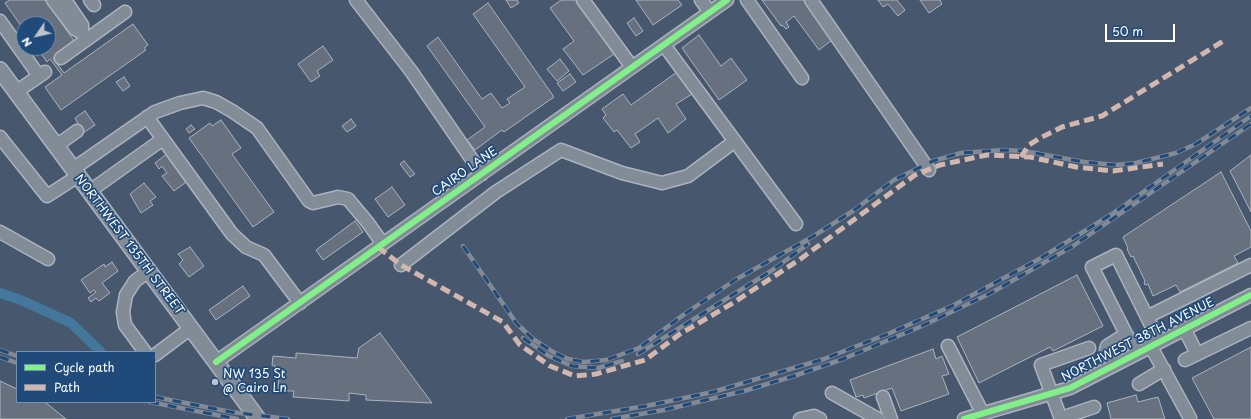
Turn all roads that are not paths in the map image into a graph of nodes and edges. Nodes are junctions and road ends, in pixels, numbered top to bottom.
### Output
1 (53, 0) edge
2 (64, 0) edge
3 (356, 0) edge
4 (583, 0) edge
5 (701, 0) edge
6 (727, 0) edge
7 (747, 0) edge
8 (811, 0) edge
9 (125, 12) dead end
10 (710, 12) junction
11 (0, 21) edge
12 (84, 37) junction
13 (664, 45) junction
14 (61, 58) dead end
15 (632, 67) junction
16 (1, 74) edge
17 (802, 78) dead end
18 (16, 92) junction
19 (147, 117) junction
20 (77, 131) dead end
21 (0, 137) edge
22 (164, 139) junction
23 (735, 141) junction
24 (56, 146) junction
25 (929, 170) dead end
26 (76, 172) junction
27 (482, 174) junction
28 (90, 192) junction
29 (796, 224) dead end
30 (0, 232) edge
31 (383, 244) junction
32 (48, 259) dead end
33 (401, 265) dead end
34 (1251, 265) edge
35 (148, 271) junction
36 (1251, 295) edge
37 (300, 303) junction
38 (1147, 317) junction
39 (191, 328) junction
40 (1184, 328) junction
41 (1251, 328) edge
42 (1126, 334) junction
43 (1154, 343) junction
44 (948, 346) dead end
45 (1089, 348) dead end
46 (145, 351) edge
47 (1137, 352) junction
48 (156, 354) edge
49 (1197, 354) junction
50 (1185, 360) dead end
51 (216, 362) junction
52 (1114, 365) junction
53 (1164, 369) junction
54 (1139, 384) dead end
55 (832, 393) dead end
56 (1052, 394) junction
57 (883, 397) dead end
58 (1094, 407) dead end
59 (983, 414) junction
60 (816, 418) edge
61 (1061, 418) edge
62 (1190, 418) dead end
63 (258, 419) edge
64 (800, 419) edge
65 (878, 419) edge
66 (890, 419) edge
67 (964, 419) edge

1 - 12 street
2 - 12 street
3 - 27 street
4 - 15 street
5 - 10 street
6 - 10 street, CAIRO LANE
7 - 17 street
8 - 25 street
9 - 12 street
10 - 13 street, CAIRO LANE
11 - 18 street
12 - 14 street
13 - 15 street, CAIRO LANE
13 - 23 street
15 - 27 street, CAIRO LANE
16 - 18 main road, NORTHWEST 135TH STREET
18 - 24 main road, NORTHWEST 135TH STREET
19 - 22 street
19 - 26 street
19 - 31 street
20 - 24 street
21 - 26 street
22 - 28 street
22 - 37 street
23 - 29 street
23 - 33 street
24 - 26 main road, NORTHWEST 135TH STREET
26 - 28 main road, NORTHWEST 135TH STREET
27 - 31 street, CAIRO LANE
28 - 35 main road, NORTHWEST 135TH STREET
30 - 32 street
31 - 37 street, CAIRO LANE
34 - 38 street
35 - 39 main road, NORTHWEST 135TH STREET
35 - 46 street
36 - 40 street, NORTHWEST 38TH AVENUE
37 - 51 street, CAIRO LANE
38 - 42 street
38 - 43 street
39 - 48 street
39 - 51 main road, NORTHWEST 135TH STREET
40 - 43 street, NORTHWEST 38TH AVENUE
40 - 49 street
41 - 49 street
42 - 47 street
42 - 52 street
43 - 47 street, NORTHWEST 38TH AVENUE
43 - 53 street
44 - 59 street
45 - 56 street
47 - 52 street, NORTHWEST 38TH AVENUE
49 - 50 street
51 - 63 main road, NORTHWEST 135TH STREET
52 - 56 street, NORTHWEST 38TH AVENUE
53 - 54 street
53 - 62 street
55 - 65 street
56 - 59 street, NORTHWEST 38TH AVENUE
56 - 61 street
57 - 66 street
58 - 61 street
59 - 67 street, NORTHWEST 38TH AVENUE
60 - 64 street

